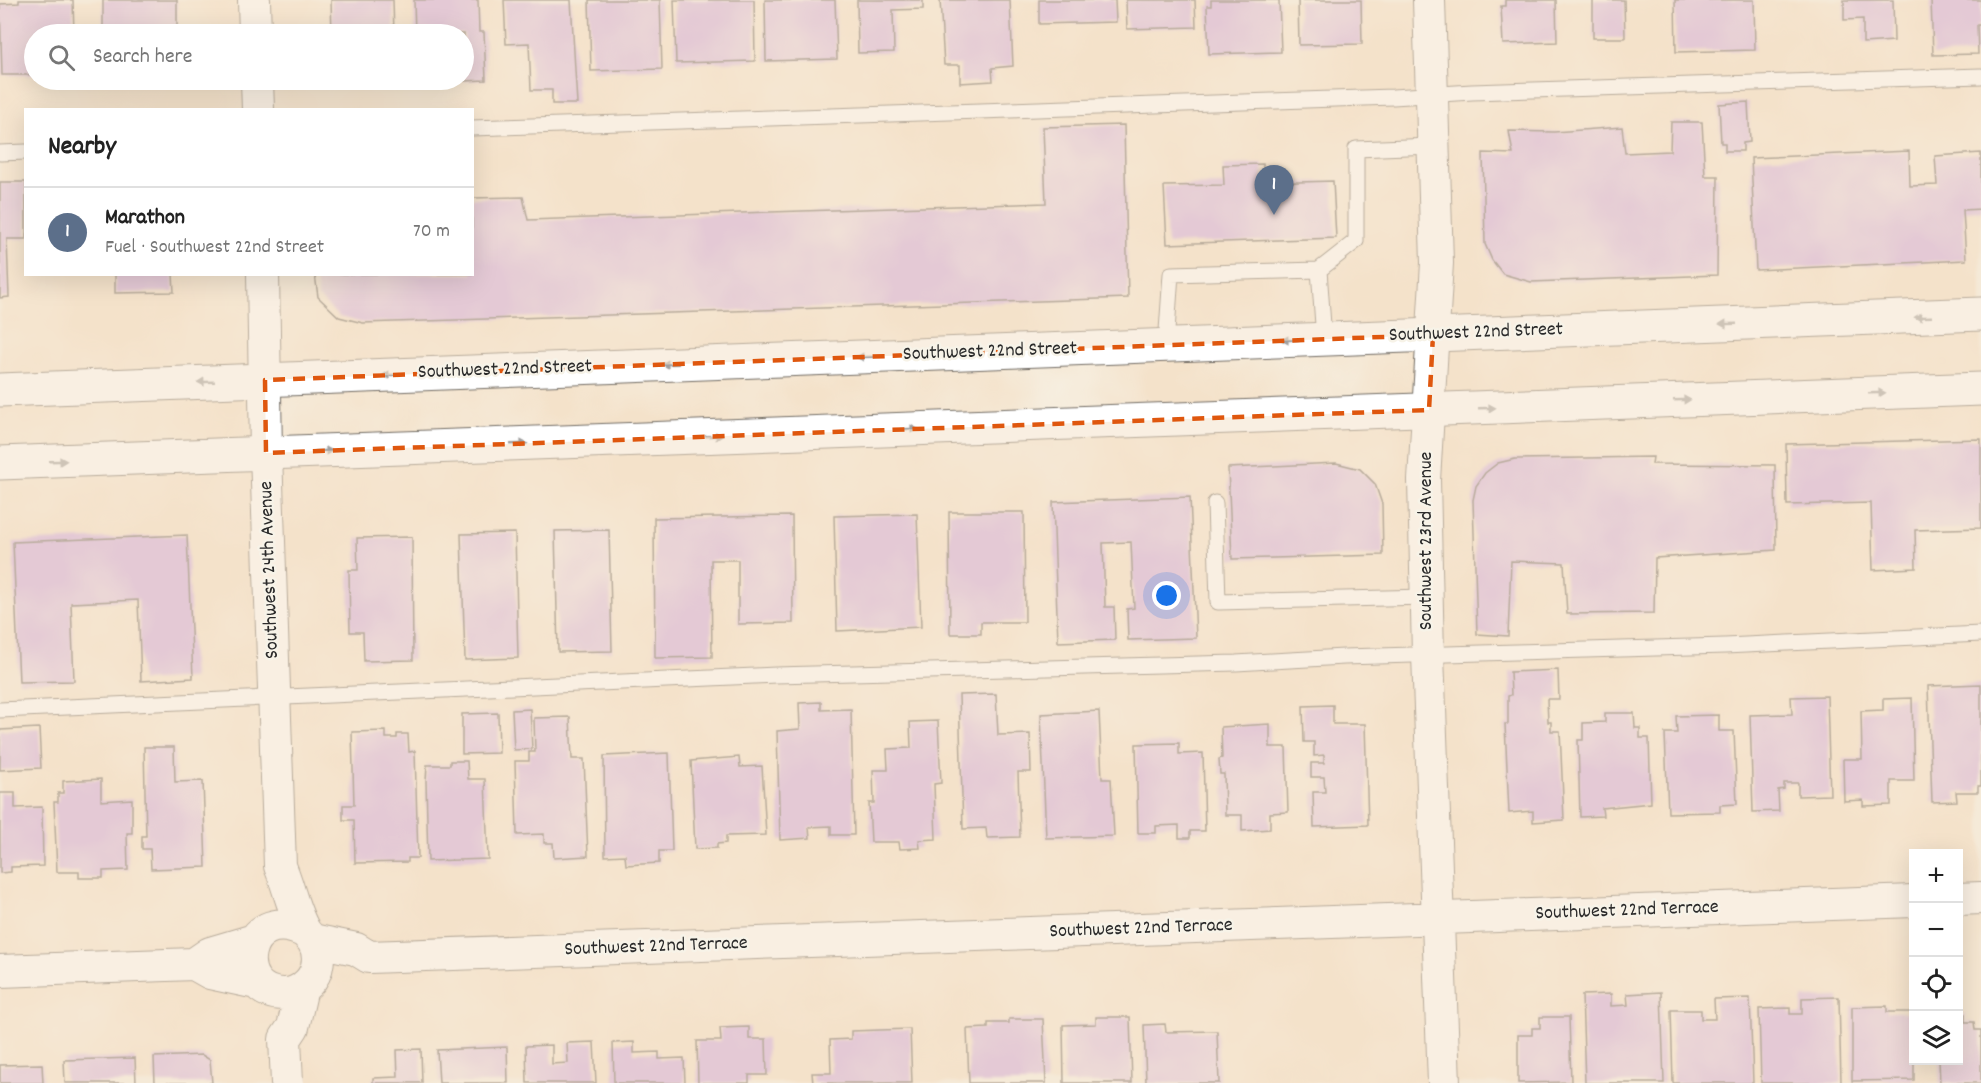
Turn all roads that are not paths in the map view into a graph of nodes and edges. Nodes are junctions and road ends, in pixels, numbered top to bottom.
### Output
1 (254, 0) edge
2 (1429, 0) edge
3 (255, 24) edge
4 (1981, 76) edge
5 (257, 90) edge
6 (1431, 95) junction
7 (258, 108) edge
8 (474, 128) edge
9 (1432, 146) junction
10 (24, 152) edge
11 (0, 153) edge
12 (1319, 270) junction
13 (263, 276) edge
14 (1981, 314) edge
15 (1433, 335) junction
16 (1324, 339) junction
17 (1166, 345) junction
18 (265, 380) junction
19 (1981, 389) edge
20 (0, 390) edge
21 (1429, 410) junction
22 (266, 453) junction
23 (0, 463) edge
24 (1215, 503) dead end
25 (1426, 597) junction
26 (1981, 634) edge
27 (1428, 655) junction
28 (274, 697) junction
29 (0, 710) edge
30 (280, 866) junction
31 (1981, 898) edge
32 (1963, 899) edge
33 (1909, 901) edge
34 (1437, 918) junction
35 (258, 936) junction
36 (309, 936) junction
37 (369, 957) junction
38 (194, 964) junction
39 (0, 971) edge
40 (307, 983) junction
41 (262, 986) junction
42 (285, 1039) junction
43 (287, 1083) edge
44 (1444, 1083) edge

1 - 3 street
2 - 6 street, Southwest 23rd Avenue
4 - 6 lane
5 - 7 street
6 - 8 lane
6 - 9 street, Southwest 23rd Avenue
9 - 12 lane
9 - 15 street, Southwest 23rd Avenue
10 - 11 lane
12 - 16 lane
12 - 17 lane
13 - 18 street, Southwest 24th Avenue
14 -> 15 main road, Southwest 22nd Street
15 - 16 main road, Southwest 22nd Street
15 - 21 street, Southwest 23rd Avenue
16 -> 17 main road, Southwest 22nd Street
17 -> 18 main road, Southwest 22nd Street
18 -> 20 main road, Southwest 22nd Street
18 - 22 street, Southwest 24th Avenue
21 -> 19 main road
22 -> 21 main road
21 - 25 street, Southwest 23rd Avenue
23 -> 22 main road
22 - 28 street, Southwest 24th Avenue
24 - 25 lane
25 - 27 street, Southwest 23rd Avenue
26 - 27 lane
27 - 28 lane
27 - 34 street, Southwest 23rd Avenue
28 - 29 lane
28 - 30 street, Southwest 24th Avenue
30 - 35 street, Southwest 24th Avenue
30 - 36 street, Southwest 24th Avenue
31 - 32 street
33 - 34 street, Southwest 22nd Terrace
34 - 37 street, Southwest 22nd Terrace
34 - 44 street, Southwest 23rd Avenue
35 - 36 street, Southwest 22nd Terrace
35 - 38 street, Southwest 22nd Terrace
35 - 41 street
36 - 37 street, Southwest 22nd Terrace
36 - 40 street
37 - 40 street, Southwest 22nd Terrace
38 - 39 street, Southwest 22nd Terrace
38 - 41 street, Southwest 22nd Terrace
40 - 41 street, Southwest 22nd Terrace
40 - 42 street
41 - 42 street
42 - 43 street

